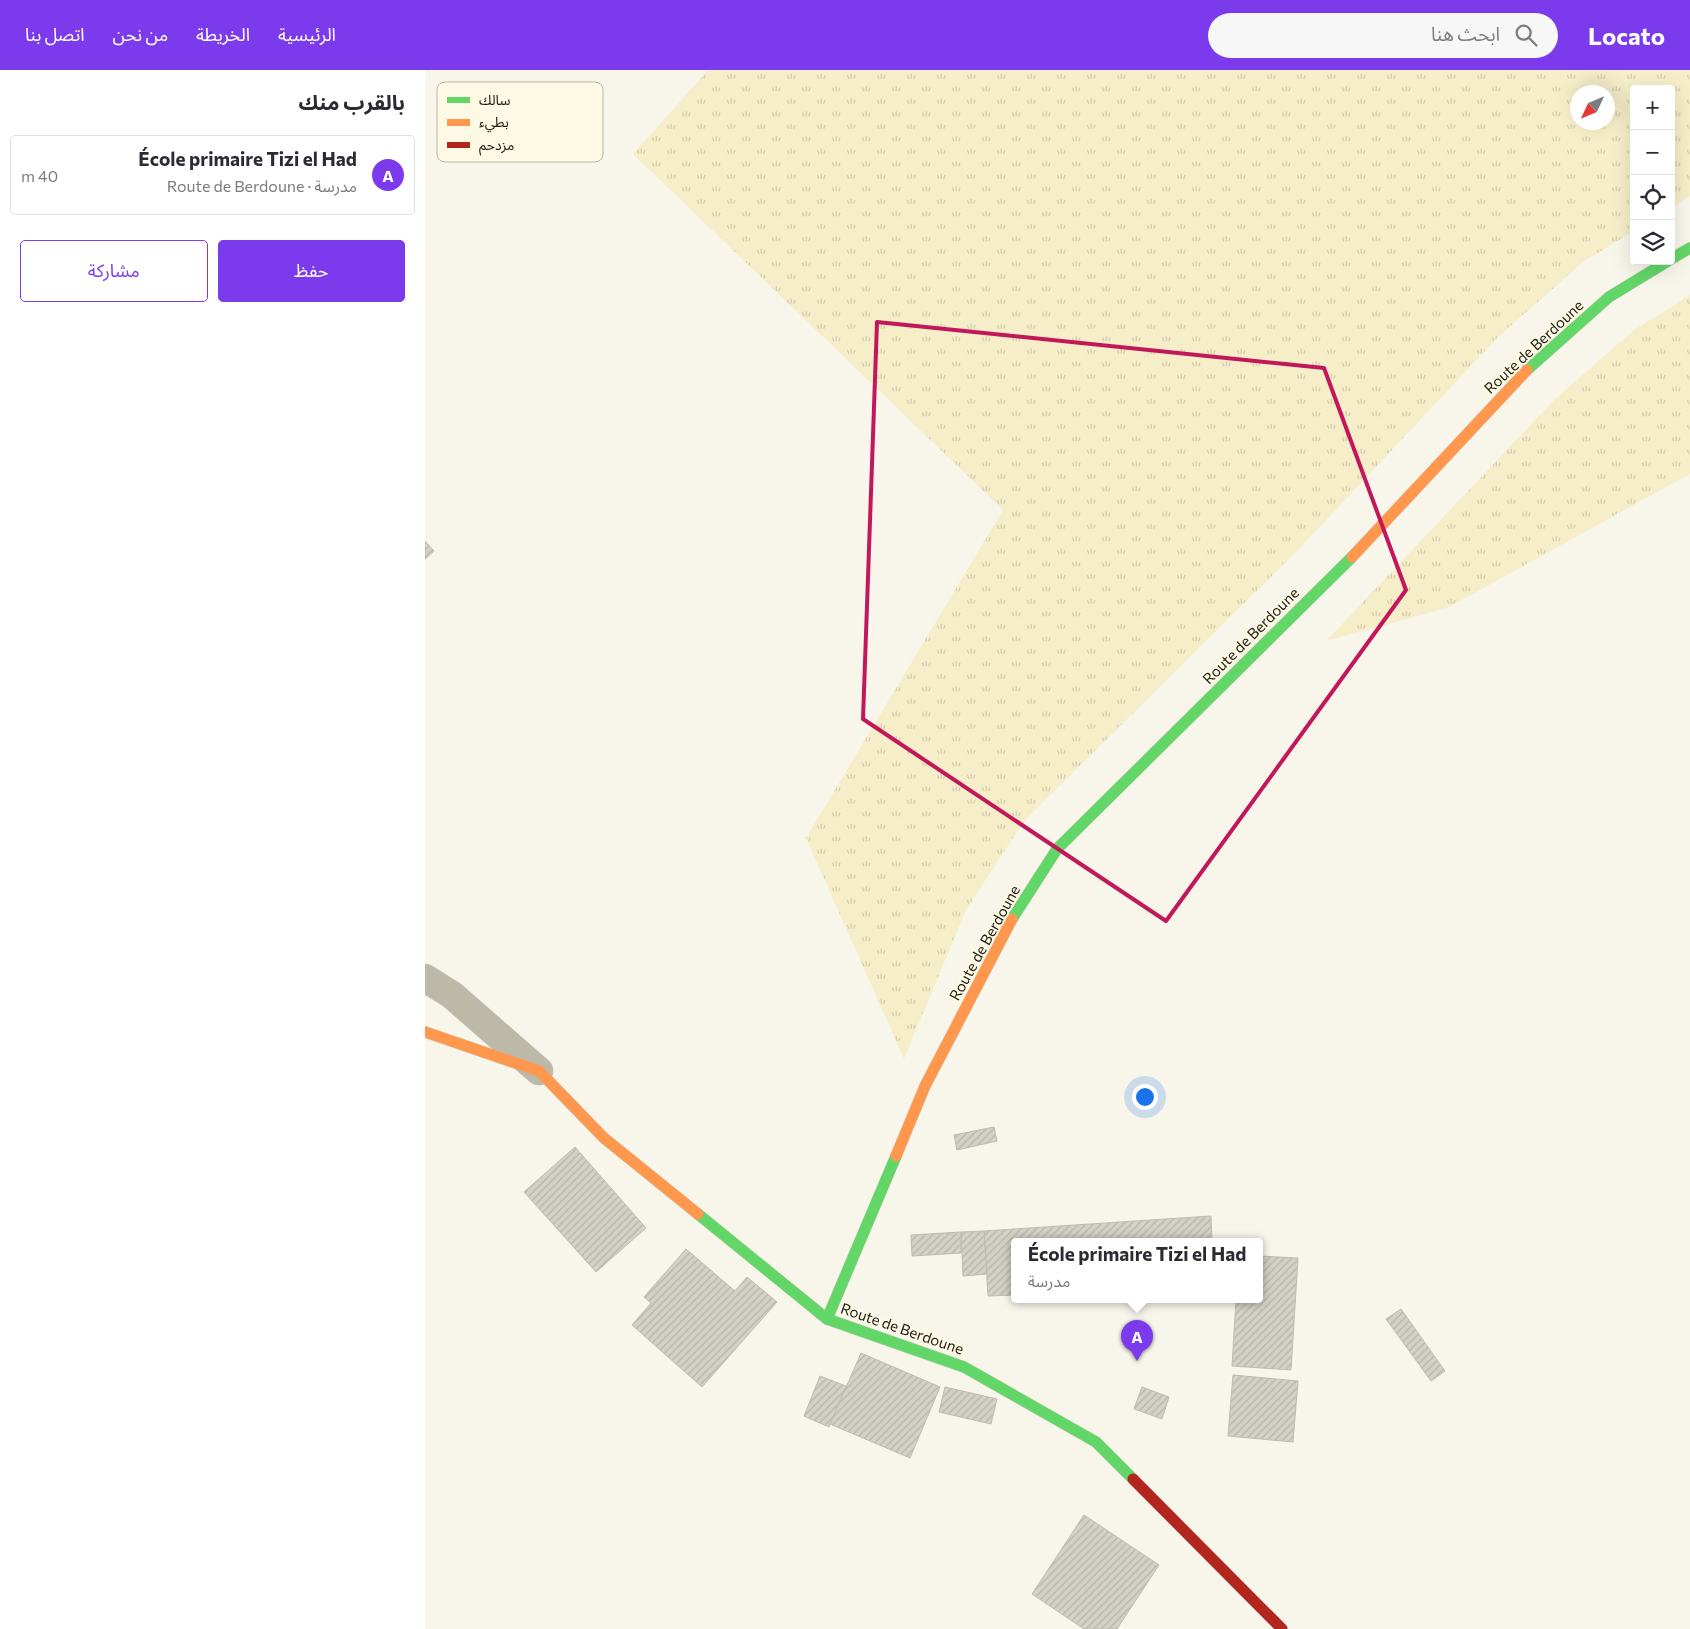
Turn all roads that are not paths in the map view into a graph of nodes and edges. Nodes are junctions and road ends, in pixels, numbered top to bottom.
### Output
1 (1690, 248) edge
2 (1675, 257) edge
3 (1661, 265) edge
4 (425, 978) edge
5 (425, 1032) edge
6 (539, 1071) junction
7 (827, 1319) junction
8 (1282, 1629) edge

1 - 2 street
3 - 7 street, Route de Berdoune
4 - 6 street
5 - 6 street
6 - 7 street
7 - 8 street, Route de Berdoune

